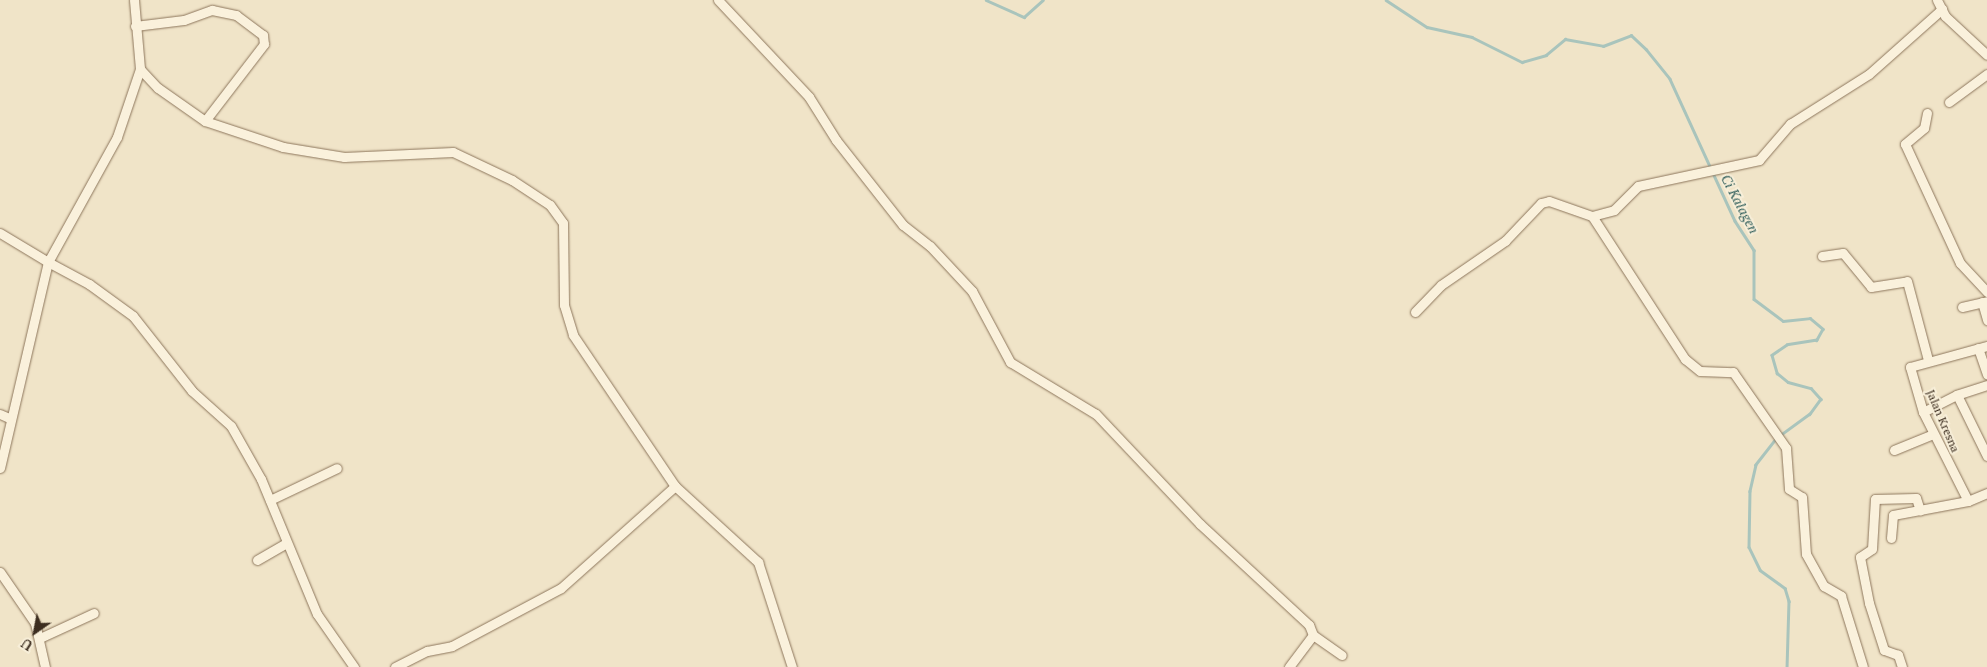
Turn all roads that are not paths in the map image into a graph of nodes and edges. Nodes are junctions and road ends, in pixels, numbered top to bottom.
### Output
1 (134, 0) edge
2 (718, 0) edge
3 (1937, 0) edge
4 (1942, 9) junction
5 (134, 26) junction
6 (1987, 55) edge
7 (140, 69) junction
8 (1987, 74) edge
9 (1949, 102) dead end
10 (1927, 113) dead end
11 (205, 121) junction
12 (1592, 216) junction
13 (0, 233) edge
14 (1822, 256) dead end
15 (48, 262) junction
16 (1987, 292) edge
17 (1985, 302) edge
18 (1962, 307) dead end
19 (1415, 312) dead end
20 (1987, 320) edge
21 (1982, 347) edge
22 (1928, 360) junction
23 (1987, 374) edge
24 (1987, 385) edge
25 (1957, 395) junction
26 (1923, 412) junction
27 (0, 414) edge
28 (11, 420) junction
29 (1934, 434) junction
30 (1894, 450) dead end
31 (1987, 456) edge
32 (0, 468) edge
33 (337, 468) dead end
34 (675, 486) junction
35 (1987, 492) edge
36 (270, 500) junction
37 (1968, 501) junction
38 (1920, 510) junction
39 (1891, 538) dead end
40 (287, 543) junction
41 (257, 560) dead end
42 (0, 572) edge
43 (94, 613) dead end
44 (1313, 635) junction
45 (42, 637) junction
46 (1342, 655) dead end
47 (45, 667) edge
48 (354, 667) edge
49 (395, 667) edge
50 (792, 667) edge
51 (1289, 667) edge
52 (1863, 667) edge
53 (1902, 667) edge

1 - 5 street
2 - 44 street
3 - 4 street
4 - 6 street
4 - 12 street
5 - 7 street
5 - 11 street
7 - 11 street
7 - 15 street
8 - 9 street
10 - 16 street
11 - 34 street
12 - 19 street
12 - 52 street
13 - 15 street
14 - 22 street
15 - 28 street
15 - 36 street
17 - 18 street
17 - 20 street
21 - 22 street, Jalan Kresna
21 - 23 street
22 - 26 street, Jalan Kresna
24 - 25 street
25 - 26 street
25 - 31 street
26 - 29 street, Jalan Kresna
27 - 28 street
28 - 32 street
29 - 30 street
29 - 37 street, Jalan Kresna
33 - 36 street
34 - 49 street
34 - 50 street
35 - 37 street
36 - 40 street
37 - 38 street
38 - 39 street
38 - 53 street
40 - 41 street
40 - 48 street
42 - 45 street
43 - 45 street
44 - 46 street
44 - 51 street
45 - 47 street

